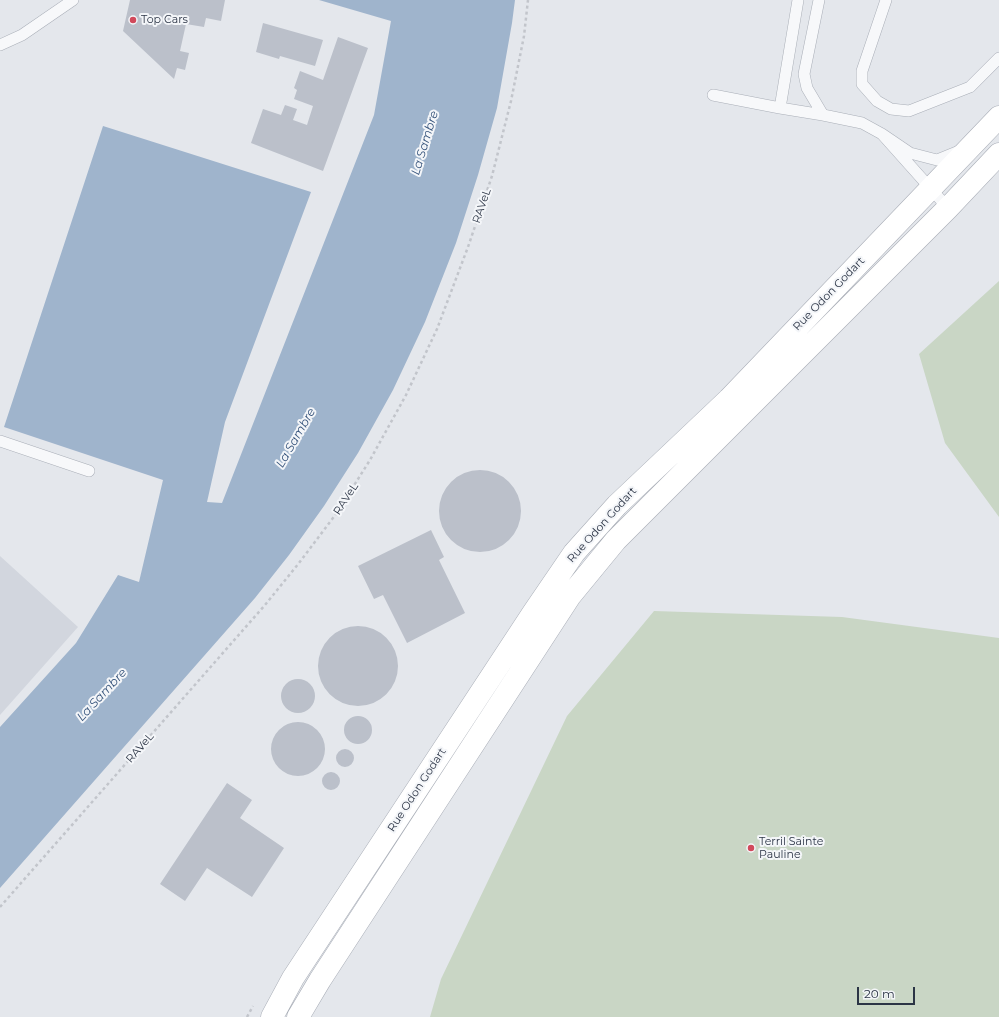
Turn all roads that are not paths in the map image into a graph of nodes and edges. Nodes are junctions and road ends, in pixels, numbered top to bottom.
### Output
1 (73, 0) edge
2 (798, 0) edge
3 (819, 0) edge
4 (886, 0) edge
5 (0, 45) edge
6 (999, 58) edge
7 (713, 95) dead end
8 (780, 108) junction
9 (823, 115) junction
10 (999, 117) edge
11 (882, 134) junction
12 (970, 147) junction
13 (999, 154) edge
14 (931, 189) junction
15 (948, 208) junction
16 (0, 441) edge
17 (89, 471) dead end
18 (272, 1017) edge
19 (298, 1017) edge

1 - 5 lane
2 - 8 lane
3 - 9 lane
4 - 6 lane
7 - 8 lane
8 - 9 lane
9 - 11 lane
10 - 12 main road, Rue Odon Godart
11 - 12 lane
11 - 14 lane
12 - 14 main road, Rue Odon Godart
13 - 15 main road, Rue Odon Godart
14 - 15 lane
14 - 18 main road, Rue Odon Godart
15 - 19 main road, Rue Odon Godart
16 - 17 lane

